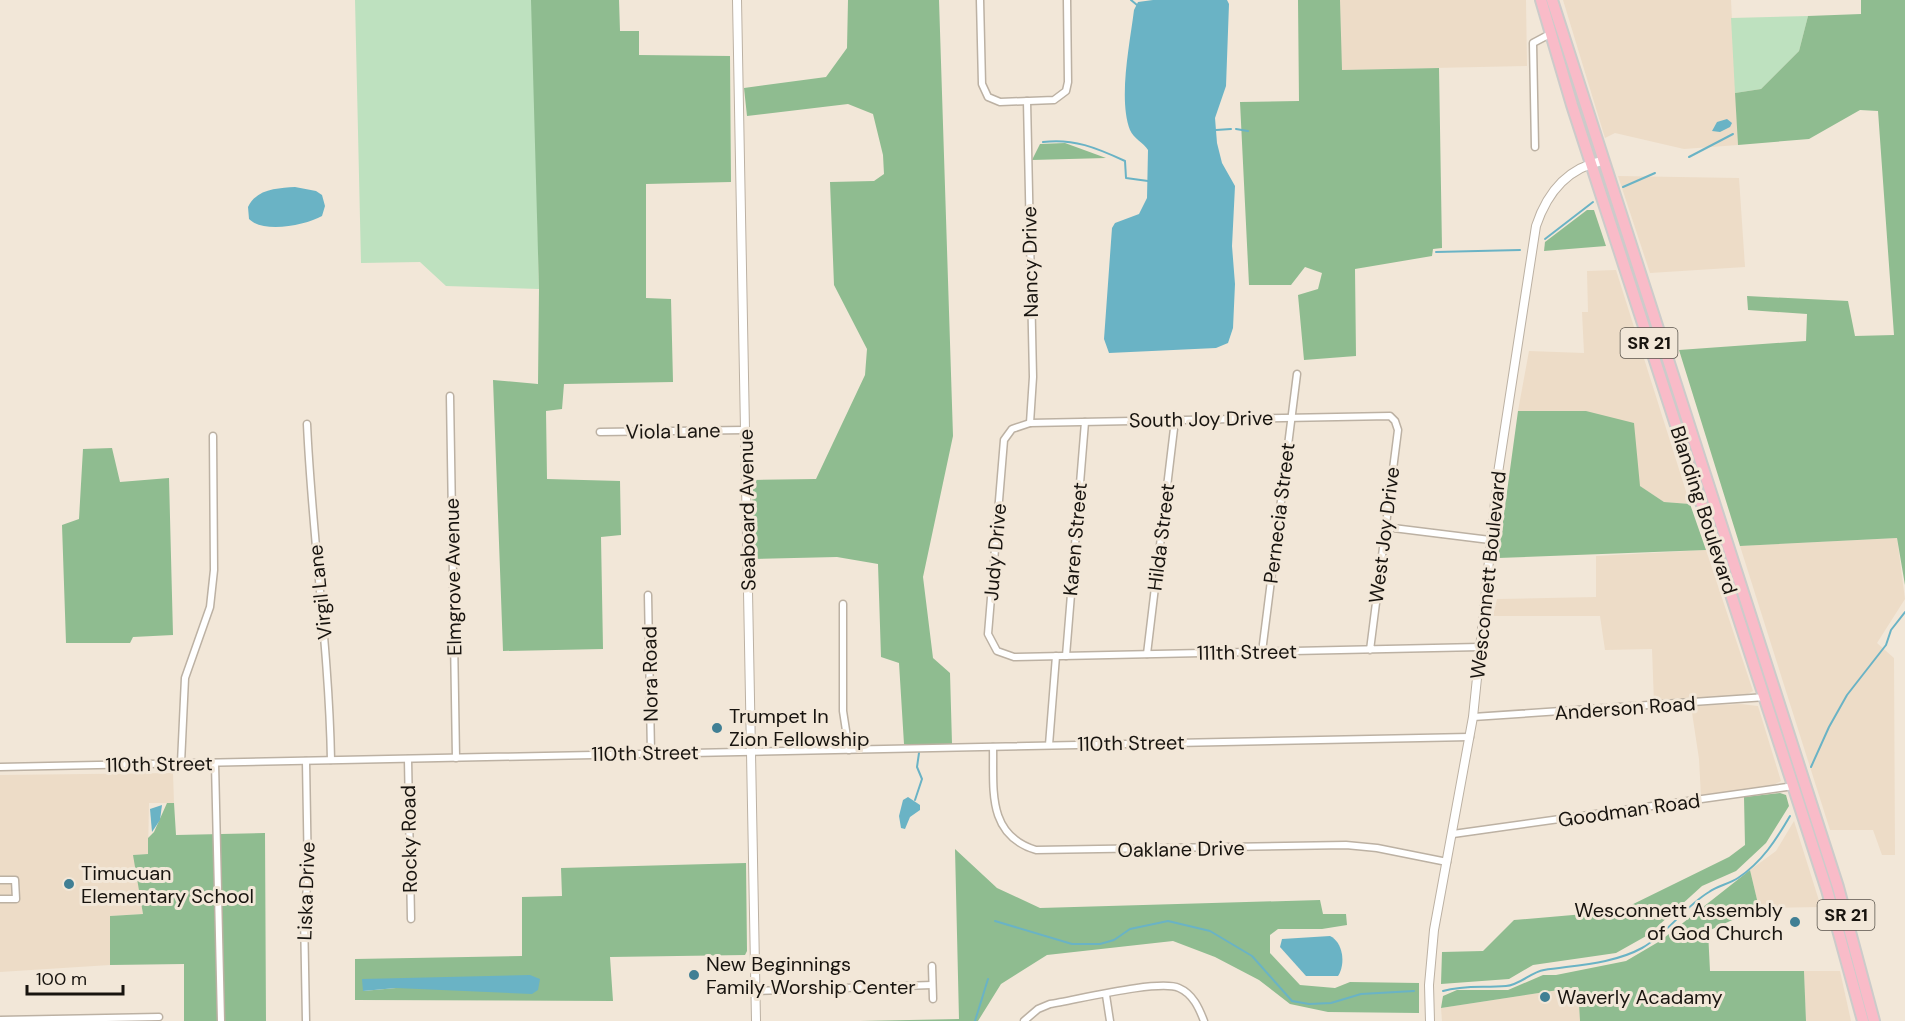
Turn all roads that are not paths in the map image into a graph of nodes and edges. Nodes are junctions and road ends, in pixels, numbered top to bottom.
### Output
1 (737, 0) edge
2 (980, 0) edge
3 (1067, 0) edge
4 (1541, 0) edge
5 (1552, 0) edge
6 (1550, 34) junction
7 (1565, 66) junction
8 (1027, 101) junction
9 (1535, 147) dead end
10 (1597, 162) junction
11 (1649, 342) junction
12 (1661, 342) junction
13 (1297, 374) dead end
14 (450, 396) dead end
15 (1290, 417) junction
16 (1175, 420) junction
17 (1395, 421) joint
18 (1085, 422) junction
19 (1030, 423) junction
20 (307, 424) dead end
21 (745, 430) junction
22 (600, 432) dead end
23 (1009, 433) joint
24 (213, 436) dead end
25 (1687, 456) junction
26 (1718, 517) junction
27 (1385, 527) junction
28 (1490, 540) junction
29 (648, 594) dead end
30 (1738, 597) junction
31 (843, 604) dead end
32 (1480, 647) junction
33 (1370, 650) junction
34 (1262, 652) junction
35 (1147, 654) junction
36 (1056, 656) junction
37 (1066, 656) junction
38 (1014, 657) joint
39 (1770, 697) junction
40 (1473, 717) junction
41 (1470, 736) junction
42 (1048, 745) junction
43 (993, 747) junction
44 (849, 750) junction
45 (751, 751) junction
46 (651, 753) junction
47 (456, 758) junction
48 (408, 759) junction
49 (331, 760) junction
50 (306, 761) junction
51 (215, 762) junction
52 (181, 763) junction
53 (0, 767) edge
54 (1799, 786) junction
55 (1453, 834) junction
56 (1447, 862) junction
57 (0, 880) edge
58 (0, 899) edge
59 (411, 919) dead end
60 (932, 966) dead end
61 (932, 985) junction
62 (755, 991) junction
63 (1862, 993) junction
64 (1107, 994) junction
65 (933, 999) dead end
66 (159, 1017) dead end
67 (0, 1020) edge
68 (220, 1021) edge
69 (306, 1021) edge
70 (756, 1021) edge
71 (1024, 1021) edge
72 (1110, 1021) edge
73 (1204, 1021) edge
74 (1430, 1021) edge
75 (1863, 1021) edge
76 (1874, 1021) edge

1 - 21 street, Seaboard Avenue
2 - 8 street
3 - 8 street
4 - 6 main road, Blanding Boulevard / SR 21
5 - 7 main road, Blanding Boulevard / SR 21
6 - 7 main road, Blanding Boulevard / SR 21
6 - 9 street
7 - 10 main road, Blanding Boulevard / SR 21
8 - 19 street, Nancy Drive
10 - 11 main road, Blanding Boulevard / SR 21
10 - 12 main road, Blanding Boulevard / SR 21
10 - 28 street, Wesconnett Boulevard
11 - 12 street
11 - 25 main road, Blanding Boulevard / SR 21
12 - 26 main road, Blanding Boulevard / SR 21
13 - 15 street, Pernecia Street
14 - 47 street, Elmgrove Avenue
15 - 16 street, South Joy Drive
15 - 17 street, South Joy Drive
15 - 34 street, Pernecia Street
16 - 18 street, South Joy Drive
16 - 35 street, Hilda Street
17 - 27 street, West Joy Drive
18 - 19 street, South Joy Drive
18 - 37 street, Karen Street
19 - 23 street, South Joy Drive
20 - 49 street, Virgil Lane
21 - 22 street, Viola Lane
21 - 45 street, Seaboard Avenue
23 - 38 street, Judy Drive
24 - 52 street
25 - 26 main road
25 - 30 main road, Blanding Boulevard / SR 21
26 - 30 main road, Blanding Boulevard / SR 21
27 - 28 street
27 - 33 street, West Joy Drive
28 - 32 street, Wesconnett Boulevard
29 - 46 street, Nora Road
30 - 39 main road, Blanding Boulevard / SR 21
31 - 44 street
32 - 33 street, 111th Street
32 - 40 street, Wesconnett Boulevard
33 - 34 street, 111th Street
34 - 35 street, 111th Street
35 - 37 street, 111th Street
36 - 37 street, 111th Street
36 - 38 street, 111th Street
36 - 42 street
39 - 40 street, Anderson Road
39 - 54 main road, Blanding Boulevard / SR 21
40 - 41 street, Wesconnett Boulevard
41 - 42 street, 110th Street
41 - 55 street, Wesconnett Boulevard
42 - 43 street, 110th Street
43 - 44 street, 110th Street
43 - 56 street, Oaklane Drive
44 - 45 street, 110th Street
45 - 46 street, 110th Street
45 - 62 street, Seaboard Avenue
46 - 47 street, 110th Street
47 - 48 street, 110th Street
48 - 49 street, 110th Street
48 - 59 street, Rocky Road
49 - 50 street, 110th Street
50 - 51 street, 110th Street
50 - 69 street, Liska Drive
51 - 52 street, 110th Street
51 - 68 street
52 - 53 street, 110th Street
54 - 55 street, Goodman Road
54 - 63 main road, Blanding Boulevard / SR 21
55 - 56 street, Wesconnett Boulevard
56 - 74 street, Wesconnett Boulevard
57 - 58 street
60 - 61 street
61 - 62 street
61 - 65 street
62 - 70 street, Seaboard Avenue
63 - 75 main road, Blanding Boulevard / SR 21
63 - 76 main road, Blanding Boulevard / SR 21
64 - 71 street
64 - 72 street
64 - 73 street
66 - 67 street

